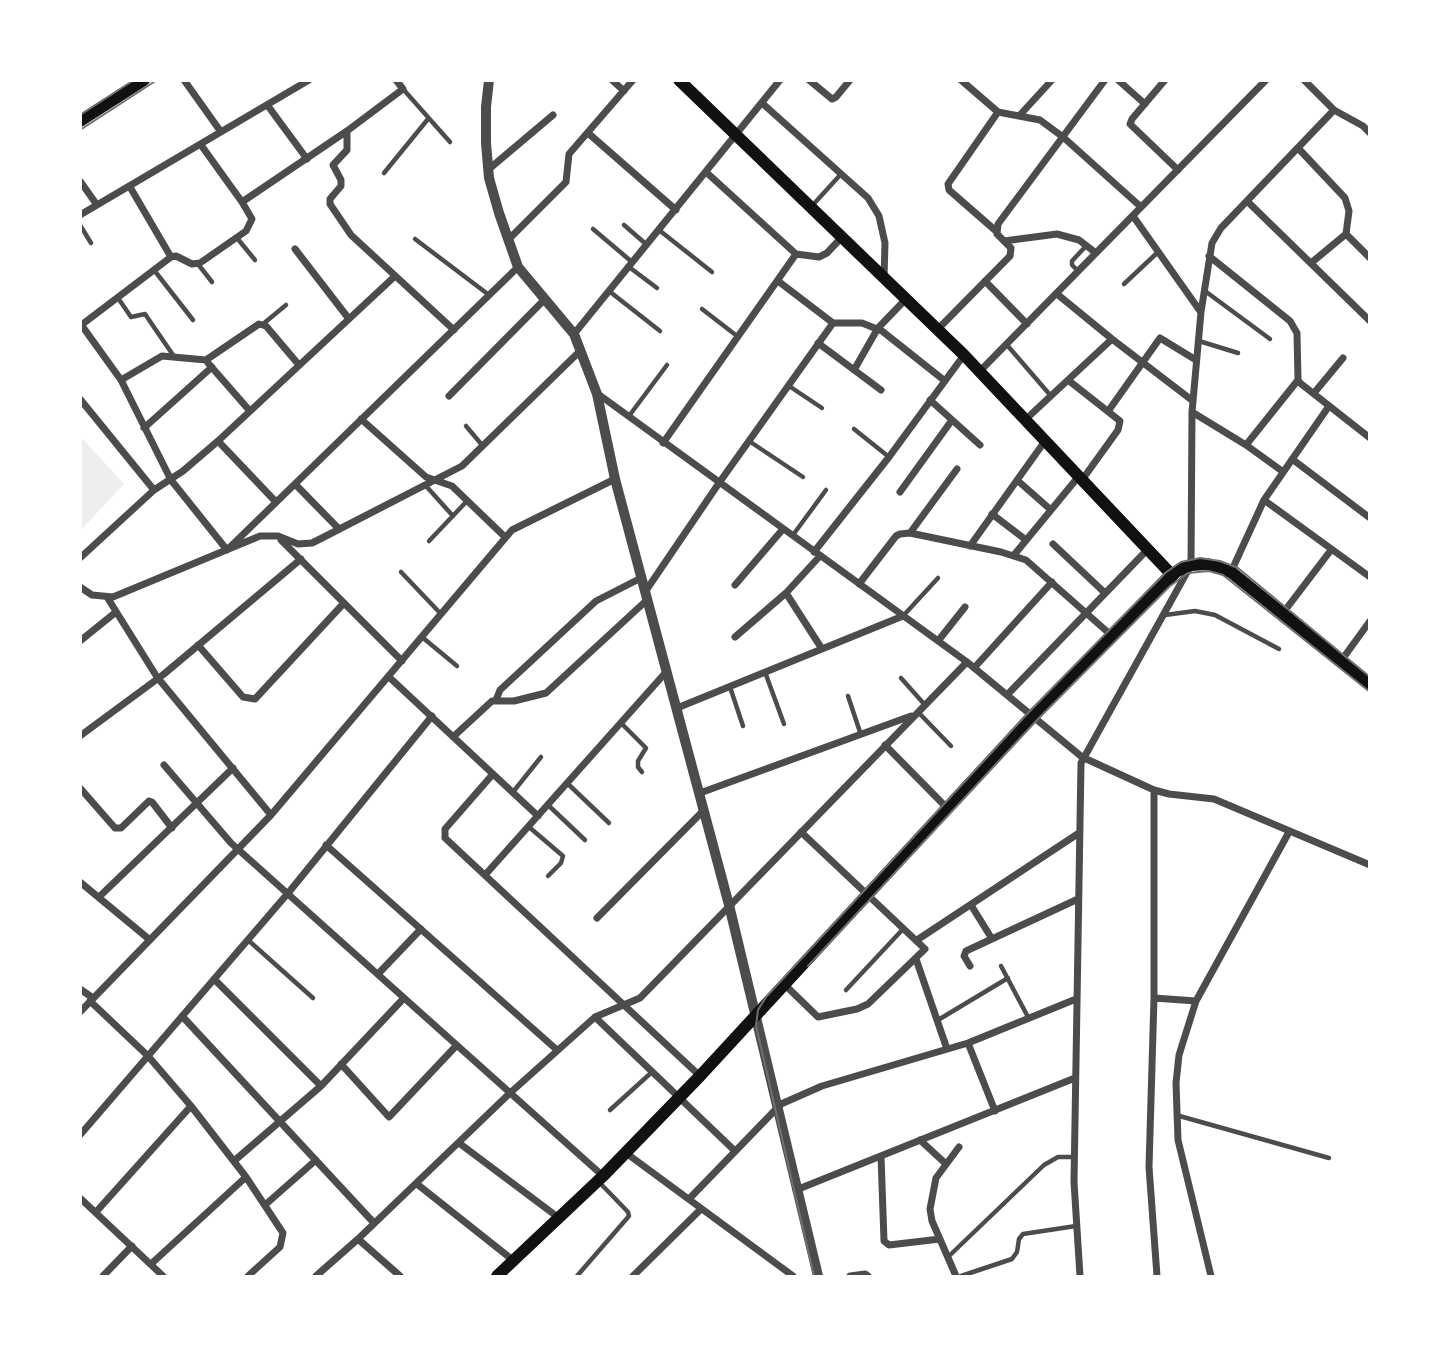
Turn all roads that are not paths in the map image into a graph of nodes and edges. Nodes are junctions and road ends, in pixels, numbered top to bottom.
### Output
1 (144, 80) edge
2 (184, 80) edge
3 (309, 80) edge
4 (396, 80) edge
5 (489, 80) edge
6 (612, 80) edge
7 (633, 80) edge
8 (679, 80) edge
9 (780, 80) edge
10 (808, 80) edge
11 (850, 80) edge
12 (1052, 80) edge
13 (1105, 80) edge
14 (1118, 80) edge
15 (1165, 80) edge
16 (1266, 80) edge
17 (965, 82) edge
18 (1309, 82) edge
19 (403, 89) junction
20 (624, 91) junction
21 (762, 103) junction
22 (1145, 103) junction
23 (268, 106) junction
24 (1334, 110) junction
25 (998, 112) junction
26 (553, 115) dead end
27 (1019, 116) junction
28 (428, 119) junction
29 (80, 121) edge
30 (347, 131) junction
31 (221, 132) junction
32 (588, 132) junction
33 (1370, 132) edge
34 (737, 135) junction
35 (1063, 137) junction
36 (450, 142) dead end
37 (201, 145) junction
38 (1298, 148) junction
39 (307, 159) junction
40 (489, 169) junction
41 (1178, 170) junction
42 (706, 172) junction
43 (384, 173) dead end
44 (841, 174) junction
45 (80, 181) edge
46 (130, 187) junction
47 (1247, 201) junction
48 (242, 202) junction
49 (97, 205) junction
50 (811, 207) junction
51 (1141, 207) junction
52 (676, 210) junction
53 (80, 215) edge
54 (1133, 216) junction
55 (80, 225) edge
56 (624, 225) dead end
57 (593, 229) dead end
58 (659, 230) junction
59 (996, 232) junction
60 (1346, 233) junction
61 (842, 237) junction
62 (237, 238) junction
63 (415, 239) dead end
64 (508, 240) junction
65 (1004, 242) junction
66 (91, 243) dead end
67 (647, 245) junction
68 (1087, 245) junction
69 (295, 249) dead end
70 (1158, 252) junction
71 (1096, 253) junction
72 (796, 254) junction
73 (1209, 256) junction
74 (171, 257) junction
75 (1370, 258) edge
76 (255, 260) dead end
77 (1311, 263) junction
78 (197, 264) junction
79 (631, 265) junction
80 (518, 267) junction
81 (154, 270) junction
82 (712, 272) dead end
83 (1078, 272) junction
84 (394, 277) junction
85 (884, 278) junction
86 (778, 281) junction
87 (985, 281) junction
88 (212, 282) dead end
89 (1124, 284) dead end
90 (657, 288) dead end
91 (1204, 290) junction
92 (609, 291) junction
93 (1057, 294) junction
94 (489, 295) junction
95 (118, 298) junction
96 (545, 299) junction
97 (906, 299) junction
98 (286, 305) dead end
99 (702, 309) dead end
100 (1201, 312) junction
101 (349, 319) junction
102 (193, 320) dead end
103 (1370, 321) edge
104 (833, 323) junction
105 (81, 324) edge
106 (263, 324) junction
107 (1027, 324) junction
108 (878, 328) junction
109 (937, 329) junction
110 (454, 330) junction
111 (660, 331) dead end
112 (574, 334) junction
113 (738, 337) junction
114 (1112, 339) junction
115 (1270, 339) dead end
116 (1198, 340) junction
117 (818, 343) junction
118 (1007, 345) junction
119 (581, 350) junction
120 (1238, 353) dead end
121 (173, 355) junction
122 (964, 355) junction
123 (1343, 358) dead end
124 (206, 360) junction
125 (1196, 360) junction
126 (1142, 362) junction
127 (299, 365) junction
128 (667, 365) dead end
129 (212, 367) junction
130 (855, 370) junction
131 (980, 371) junction
132 (121, 380) junction
133 (1068, 380) junction
134 (1298, 380) junction
135 (945, 381) junction
136 (788, 385) junction
137 (881, 390) dead end
138 (1314, 393) junction
139 (597, 394) junction
140 (449, 396) dead end
141 (1051, 396) junction
142 (80, 399) edge
143 (930, 400) junction
144 (1193, 401) junction
145 (1329, 406) junction
146 (822, 408) dead end
147 (249, 410) junction
148 (1109, 411) junction
149 (1192, 412) junction
150 (628, 417) junction
151 (361, 419) junction
152 (1026, 419) junction
153 (952, 420) junction
154 (466, 426) dead end
155 (144, 428) junction
156 (855, 429) dead end
157 (1369, 438) edge
158 (218, 441) junction
159 (749, 441) junction
160 (1045, 441) junction
161 (663, 443) junction
162 (482, 445) junction
163 (979, 445) dead end
164 (1246, 445) junction
165 (889, 457) junction
166 (1292, 459) junction
167 (957, 470) dead end
168 (1282, 471) junction
169 (803, 477) dead end
170 (1081, 478) junction
171 (615, 479) junction
172 (171, 480) junction
173 (1017, 480) junction
174 (436, 481) junction
175 (719, 483) junction
176 (295, 484) junction
177 (426, 486) junction
178 (154, 490) junction
179 (826, 490) dead end
180 (900, 492) dead end
181 (467, 500) junction
182 (1264, 500) junction
183 (276, 502) junction
184 (1051, 510) junction
185 (992, 514) junction
186 (453, 516) junction
187 (1370, 518) edge
188 (340, 529) junction
189 (783, 529) junction
190 (910, 533) junction
191 (278, 536) junction
192 (793, 536) junction
193 (505, 537) junction
194 (1026, 540) junction
195 (429, 541) dead end
196 (1053, 544) dead end
197 (970, 546) junction
198 (1148, 549) junction
199 (227, 550) junction
200 (1331, 550) junction
201 (817, 554) junction
202 (1014, 555) junction
203 (80, 558) edge
204 (300, 559) junction
205 (1191, 565) junction
206 (401, 572) dead end
207 (1231, 572) junction
208 (1171, 575) junction
209 (1370, 577) edge
210 (641, 578) junction
211 (938, 578) dead end
212 (1052, 582) junction
213 (859, 584) junction
214 (735, 585) dead end
215 (80, 587) edge
216 (786, 593) junction
217 (1105, 593) junction
218 (646, 596) junction
219 (107, 597) junction
220 (344, 603) junction
221 (965, 607) dead end
222 (116, 612) junction
223 (1086, 613) junction
224 (1283, 613) junction
225 (441, 614) junction
226 (1164, 615) junction
227 (903, 616) junction
228 (1370, 621) edge
229 (1111, 635) junction
230 (422, 637) junction
231 (735, 637) dead end
232 (80, 641) edge
233 (938, 641) junction
234 (198, 645) junction
235 (822, 649) junction
236 (1279, 649) dead end
237 (402, 661) junction
238 (1340, 661) junction
239 (967, 662) junction
240 (457, 666) dead end
241 (974, 668) junction
242 (667, 671) junction
243 (765, 672) junction
244 (157, 677) junction
245 (389, 677) junction
246 (901, 678) dead end
247 (1370, 684) edge
248 (729, 686) junction
249 (1007, 695) junction
250 (848, 696) dead end
251 (496, 700) junction
252 (925, 705) junction
253 (677, 708) junction
254 (916, 714) junction
255 (432, 716) junction
256 (1032, 716) junction
257 (621, 723) junction
258 (784, 724) dead end
259 (743, 726) dead end
260 (861, 734) junction
261 (80, 736) edge
262 (453, 737) junction
263 (885, 746) junction
264 (951, 746) dead end
265 (541, 757) dead end
266 (1082, 757) junction
267 (164, 765) dead end
268 (233, 768) junction
269 (642, 772) dead end
270 (493, 774) junction
271 (567, 783) junction
272 (80, 788) edge
273 (1154, 790) junction
274 (513, 793) junction
275 (700, 793) junction
276 (198, 803) junction
277 (548, 805) junction
278 (947, 808) junction
279 (704, 810) junction
280 (271, 815) junction
281 (538, 816) junction
282 (608, 824) dead end
283 (529, 827) junction
284 (172, 828) junction
285 (801, 832) junction
286 (1289, 832) junction
287 (1079, 833) junction
288 (585, 840) dead end
289 (326, 845) junction
290 (240, 850) junction
291 (1370, 865) edge
292 (485, 876) junction
293 (548, 876) dead end
294 (80, 882) edge
295 (289, 892) junction
296 (867, 893) junction
297 (99, 897) junction
298 (1078, 899) junction
299 (729, 905) junction
300 (971, 905) junction
301 (597, 918) dead end
302 (904, 928) junction
303 (421, 929) junction
304 (992, 939) junction
305 (150, 940) junction
306 (248, 940) junction
307 (917, 940) junction
308 (916, 959) junction
309 (970, 965) dead end
310 (1001, 966) dead end
311 (378, 974) junction
312 (1008, 978) junction
313 (214, 979) junction
314 (784, 984) junction
315 (80, 989) edge
316 (846, 990) dead end
317 (313, 998) dead end
318 (404, 998) junction
319 (1154, 998) junction
320 (1076, 999) junction
321 (92, 1000) junction
322 (1196, 1000) junction
323 (624, 1005) junction
324 (80, 1012) edge
325 (756, 1014) junction
326 (182, 1016) junction
327 (595, 1017) junction
328 (1028, 1017) junction
329 (937, 1021) junction
330 (968, 1043) junction
331 (456, 1046) junction
332 (947, 1049) junction
333 (557, 1050) junction
334 (148, 1056) junction
335 (341, 1064) junction
336 (653, 1072) junction
337 (700, 1076) junction
338 (1075, 1078) junction
339 (321, 1086) junction
340 (510, 1093) junction
341 (680, 1098) junction
342 (191, 1106) junction
343 (777, 1107) junction
344 (610, 1111) dead end
345 (995, 1111) junction
346 (1176, 1115) junction
347 (281, 1121) junction
348 (80, 1135) edge
349 (920, 1140) junction
350 (459, 1143) junction
351 (959, 1147) dead end
352 (735, 1151) junction
353 (626, 1153) junction
354 (881, 1156) junction
355 (1074, 1157) junction
356 (1329, 1158) dead end
357 (316, 1160) junction
358 (234, 1161) junction
359 (946, 1164) junction
360 (246, 1177) junction
361 (601, 1179) junction
362 (417, 1184) junction
363 (796, 1189) junction
364 (80, 1198) edge
365 (689, 1199) junction
366 (265, 1205) junction
367 (701, 1209) junction
368 (96, 1212) junction
369 (560, 1218) junction
370 (373, 1223) junction
371 (1076, 1226) junction
372 (358, 1239) junction
373 (940, 1239) junction
374 (132, 1246) junction
375 (948, 1257) junction
376 (514, 1261) junction
377 (151, 1264) junction
378 (103, 1276) edge
379 (163, 1276) edge
380 (248, 1276) edge
381 (316, 1276) edge
382 (400, 1276) edge
383 (497, 1276) edge
384 (577, 1276) edge
385 (632, 1276) edge
386 (793, 1276) edge
387 (818, 1276) edge
388 (849, 1276) edge
389 (868, 1276) edge
390 (956, 1276) edge
391 (961, 1276) edge
392 (1080, 1276) edge
393 (1157, 1276) edge
394 (1211, 1276) edge

1 - 29 main road
2 - 31 street
3 - 23 street
4 - 19 street
5 - 40 street
6 - 20 street
7 - 20 street
8 - 34 main road
9 - 21 street
10 - 11 street
12 - 27 street
13 - 35 street
14 - 22 street
15 - 22 street
16 - 41 street
17 - 25 street
18 - 24 street
19 - 28 lane
19 - 30 street
20 - 32 street
21 - 34 street
21 - 44 street
22 - 41 street
23 - 31 street
23 - 39 street
24 - 33 street
24 - 38 street
25 - 27 street
25 - 59 street
26 - 40 street
27 - 35 street
28 - 36 lane
28 - 43 lane
30 - 39 street
30 - 84 street
31 - 37 street
32 - 52 street
32 - 64 street
34 - 42 street
34 - 50 main road
35 - 51 street
35 - 59 street
37 - 46 street
37 - 48 street
38 - 47 street
38 - 60 street
39 - 48 street
40 - 64 street
41 - 51 street
42 - 52 street
42 - 72 street
44 - 50 lane
44 - 85 street
45 - 49 street
46 - 49 street
46 - 74 street
47 - 73 street
47 - 77 street
48 - 62 street
49 - 53 street
50 - 61 main road
51 - 54 street
52 - 58 street
54 - 70 street
54 - 71 street
55 - 66 lane
56 - 67 lane
57 - 79 lane
58 - 67 street
58 - 82 lane
59 - 65 street
60 - 75 street
60 - 77 street
61 - 72 street
61 - 85 main road
62 - 76 lane
62 - 78 street
63 - 94 lane
64 - 80 street
65 - 68 street
65 - 87 street
67 - 79 street
68 - 71 street
68 - 83 lane
69 - 101 street
70 - 89 lane
70 - 100 street
71 - 83 street
72 - 86 street
73 - 91 street
73 - 134 street
74 - 78 street
74 - 81 street
77 - 103 street
78 - 88 lane
79 - 90 lane
79 - 92 street
80 - 94 street
80 - 96 street
81 - 95 street
81 - 102 lane
83 - 93 street
84 - 101 street
84 - 110 street
85 - 97 main road
86 - 104 street
86 - 113 street
87 - 107 street
87 - 109 street
91 - 100 street
91 - 115 lane
92 - 111 lane
92 - 112 street
93 - 107 street
93 - 114 street
94 - 110 street
95 - 105 street
95 - 121 lane
96 - 112 street
96 - 140 street
97 - 108 street
97 - 109 main road
98 - 106 lane
99 - 113 lane
100 - 116 street
101 - 127 street
104 - 108 street
104 - 117 street
105 - 132 street
106 - 124 street
106 - 127 street
107 - 118 street
108 - 130 street
108 - 135 street
109 - 122 main road
110 - 151 street
112 - 119 street
113 - 161 street
114 - 126 street
114 - 133 street
116 - 120 lane
116 - 125 street
117 - 130 street
117 - 136 street
118 - 131 street
118 - 141 lane
119 - 139 street
119 - 162 street
121 - 124 street
121 - 132 street
122 - 131 main road
122 - 135 street
123 - 138 street
124 - 129 street
125 - 126 street
125 - 144 street
126 - 144 street
126 - 148 street
127 - 147 street
128 - 150 lane
129 - 147 street
129 - 155 street
130 - 137 street
131 - 152 main road
132 - 155 street
133 - 141 street
133 - 148 street
134 - 138 street
134 - 164 street
135 - 143 street
136 - 146 lane
136 - 159 street
138 - 145 street
139 - 150 street
139 - 171 street
141 - 152 street
142 - 178 street
143 - 153 street
143 - 165 street
144 - 149 street
145 - 157 street
145 - 166 street
147 - 158 street
148 - 170 street
149 - 164 street
149 - 205 street
150 - 161 street
151 - 174 street
151 - 176 street
152 - 160 main road
153 - 163 street
153 - 180 street
154 - 162 lane
155 - 172 street
156 - 165 lane
158 - 172 street
158 - 183 street
159 - 169 lane
159 - 175 street
160 - 170 main road
160 - 173 street
161 - 175 street
162 - 174 street
164 - 168 street
165 - 201 street
166 - 168 street
166 - 187 street
167 - 190 street
168 - 182 street
170 - 184 street
170 - 198 main road
171 - 193 street
171 - 210 street
172 - 178 street
172 - 199 street
173 - 184 street
173 - 185 street
174 - 177 street
174 - 181 street
175 - 189 street
175 - 218 street
176 - 183 street
176 - 188 street
177 - 186 lane
177 - 188 street
178 - 203 street
179 - 192 lane
181 - 186 lane
181 - 193 street
182 - 200 street
182 - 207 street
183 - 199 street
184 - 194 street
185 - 194 street
185 - 197 street
186 - 195 lane
188 - 191 street
189 - 192 street
189 - 214 street
190 - 197 street
190 - 213 street
191 - 199 street
191 - 204 street
192 - 201 street
193 - 225 street
194 - 202 street
196 - 217 street
197 - 202 street
198 - 208 main road
198 - 217 street
199 - 219 street
200 - 209 street
200 - 224 street
201 - 213 street
201 - 216 street
202 - 212 street
204 - 220 street
204 - 234 street
205 - 207 main road
205 - 208 main road
205 - 226 street
206 - 225 lane
207 - 224 main road
208 - 229 main road
210 - 218 street
210 - 251 street
211 - 227 lane
212 - 223 street
212 - 241 street
213 - 227 street
215 - 219 street
216 - 231 street
216 - 235 street
217 - 223 street
218 - 242 street
218 - 251 street
219 - 222 street
220 - 234 street
220 - 237 street
221 - 233 street
222 - 232 street
222 - 244 street
223 - 229 street
223 - 249 street
224 - 238 main road
225 - 230 street
226 - 236 lane
226 - 266 street
227 - 233 street
227 - 235 street
228 - 238 street
229 - 256 main road
230 - 237 street
230 - 240 lane
233 - 239 street
234 - 244 street
235 - 243 street
237 - 245 street
238 - 247 main road
239 - 241 street
239 - 252 street
241 - 249 street
242 - 253 street
242 - 257 street
243 - 248 street
243 - 258 lane
244 - 261 street
244 - 268 street
245 - 255 street
245 - 280 street
246 - 252 lane
248 - 253 street
248 - 259 lane
249 - 256 street
250 - 260 lane
251 - 262 street
252 - 254 street
253 - 275 street
254 - 260 street
254 - 263 street
254 - 264 lane
255 - 262 street
255 - 289 street
256 - 266 street
256 - 278 main road
257 - 269 lane
257 - 271 street
260 - 275 street
262 - 270 street
263 - 278 street
263 - 285 street
265 - 274 lane
266 - 273 street
266 - 287 street
267 - 276 street
268 - 276 street
268 - 280 street
270 - 274 street
270 - 292 street
271 - 277 street
271 - 282 lane
272 - 284 street
273 - 286 street
273 - 319 street
274 - 281 street
275 - 279 street
276 - 284 street
276 - 290 street
277 - 281 street
277 - 288 lane
278 - 296 main road
279 - 299 street
279 - 301 street
280 - 290 street
281 - 283 street
283 - 292 street
283 - 293 lane
284 - 297 street
285 - 296 street
285 - 299 street
286 - 291 street
286 - 322 street
287 - 298 street
287 - 300 street
289 - 295 street
289 - 303 street
290 - 295 street
290 - 305 street
292 - 323 street
294 - 297 street
295 - 306 street
295 - 311 street
296 - 302 street
296 - 314 main road
297 - 305 street
298 - 304 street
298 - 320 street
299 - 323 street
299 - 325 street
300 - 304 street
300 - 307 street
302 - 307 street
302 - 316 lane
303 - 311 street
303 - 333 street
304 - 309 street
305 - 321 street
306 - 313 street
306 - 317 lane
307 - 308 street
308 - 314 street
308 - 329 street
310 - 312 lane
311 - 318 street
312 - 328 lane
312 - 329 lane
313 - 326 street
313 - 339 street
314 - 325 main road
315 - 321 street
318 - 331 street
318 - 335 street
319 - 322 street
319 - 393 street
320 - 328 street
320 - 338 street
321 - 324 street
321 - 334 street
322 - 346 street
323 - 327 street
323 - 337 street
325 - 337 main road
325 - 343 street
326 - 334 street
326 - 347 street
327 - 333 street
327 - 336 street
328 - 330 street
329 - 332 street
330 - 332 street
330 - 345 street
331 - 335 street
331 - 340 street
332 - 343 street
333 - 340 street
334 - 342 street
334 - 348 street
335 - 339 street
336 - 341 street
336 - 344 lane
337 - 341 main road
338 - 345 street
338 - 355 street
339 - 347 street
340 - 350 street
340 - 361 street
341 - 352 street
341 - 353 main road
342 - 358 street
342 - 368 street
343 - 352 street
343 - 363 street
345 - 349 street
346 - 356 lane
346 - 394 street
347 - 357 street
347 - 358 street
349 - 354 street
349 - 359 street
350 - 362 street
350 - 369 street
351 - 359 street
352 - 365 street
353 - 361 main road
353 - 365 street
354 - 363 street
354 - 373 street
355 - 371 street
355 - 375 lane
357 - 366 street
357 - 370 street
358 - 360 street
359 - 373 street
360 - 366 street
360 - 377 street
361 - 369 main road
361 - 384 lane
362 - 370 street
362 - 376 street
363 - 387 street
364 - 368 street
365 - 367 street
366 - 380 street
367 - 385 street
367 - 386 street
368 - 374 street
369 - 376 main road
370 - 372 street
371 - 391 lane
371 - 392 street
372 - 381 street
372 - 382 street
373 - 375 street
374 - 377 street
374 - 378 street
375 - 390 street
376 - 383 main road
377 - 379 street
388 - 389 street

